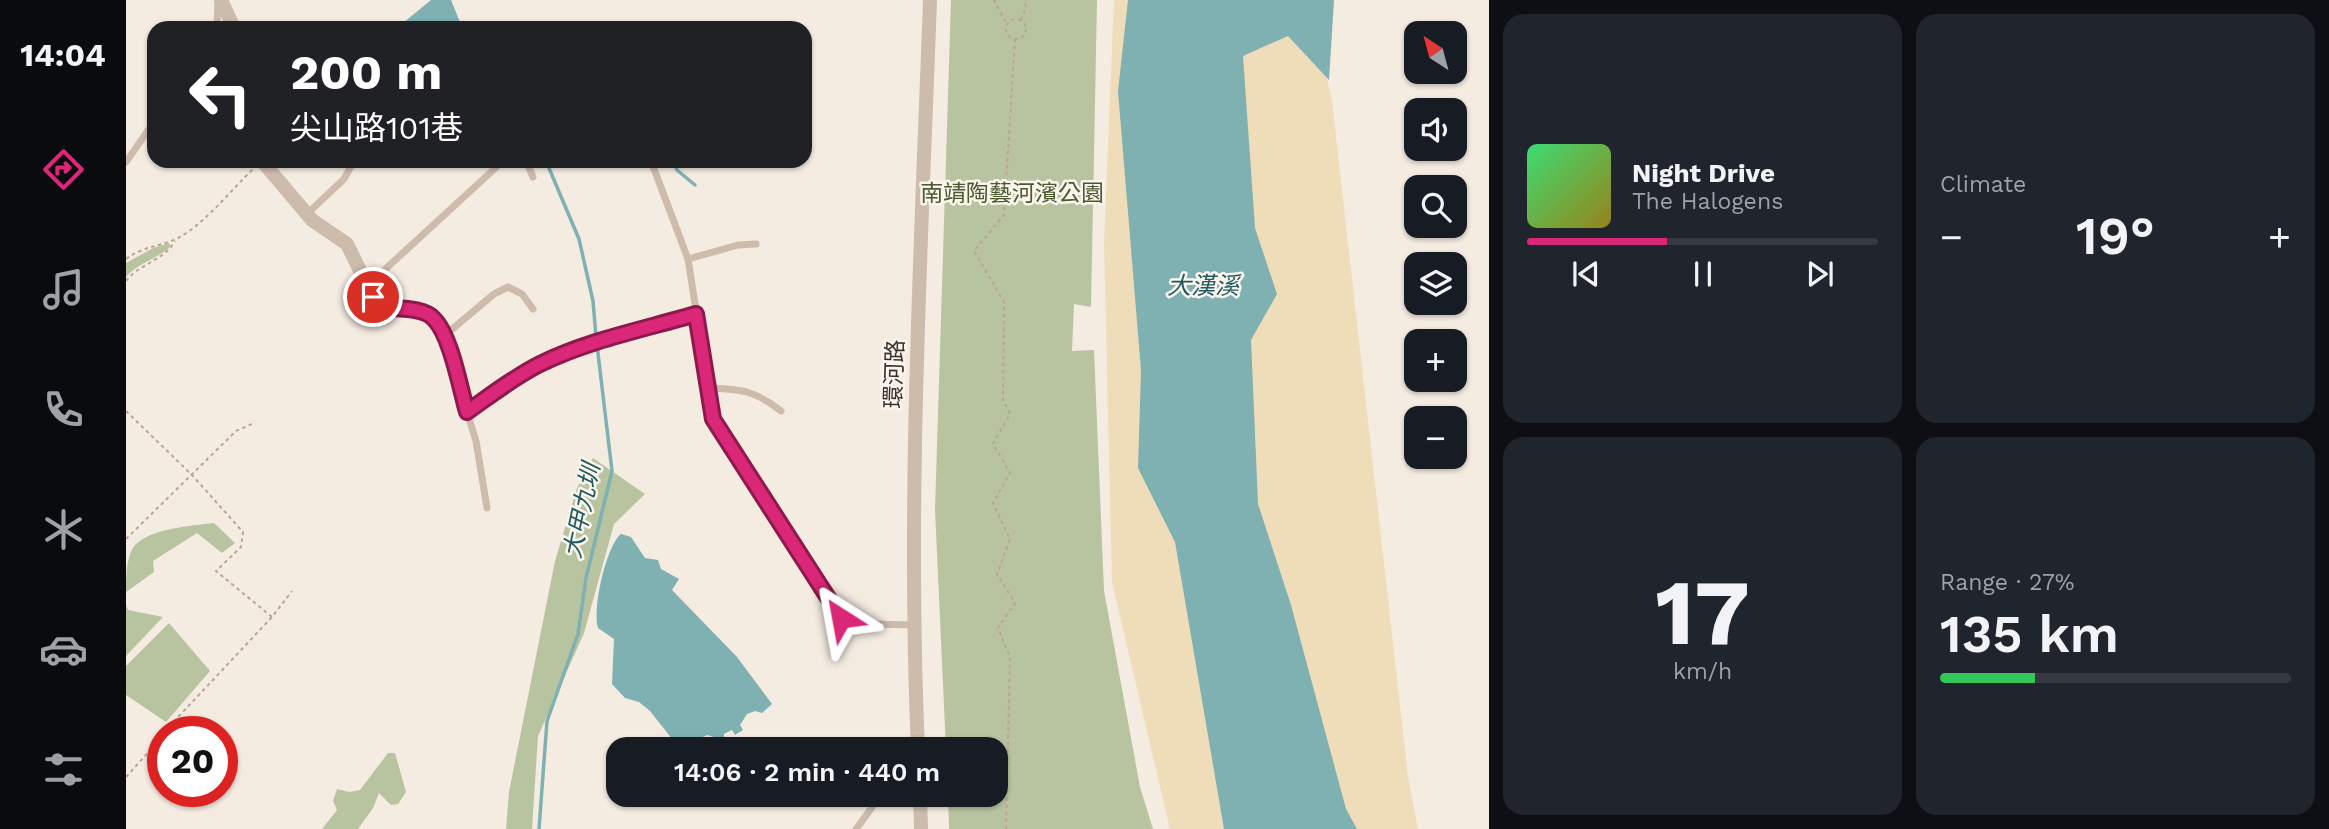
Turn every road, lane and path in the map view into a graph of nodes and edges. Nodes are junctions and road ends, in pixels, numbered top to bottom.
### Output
1 (219, 0) edge
2 (930, 0) edge
3 (994, 0) edge
4 (1024, 0) edge
5 (1020, 20) junction
6 (218, 21) edge
7 (230, 21) edge
8 (1006, 26) junction
9 (1015, 39) junction
10 (147, 132) edge
11 (126, 162) edge
12 (255, 168) edge
13 (268, 168) edge
14 (350, 168) edge
15 (495, 168) edge
16 (529, 168) edge
17 (655, 168) edge
18 (533, 177) dead end
19 (307, 214) junction
20 (176, 239) junction
21 (756, 244) dead end
22 (126, 259) edge
23 (688, 259) junction
24 (126, 281) edge
25 (368, 286) junction
26 (533, 309) dead end
27 (696, 314) junction
28 (444, 336) junction
29 (708, 388) junction
30 (126, 411) edge
31 (781, 411) dead end
32 (467, 412) junction
33 (254, 423) dead end
34 (192, 475) junction
35 (487, 508) dead end
36 (126, 538) edge
37 (292, 591) dead end
38 (272, 617) junction
39 (912, 625) junction
40 (179, 716) edge
41 (917, 737) edge
42 (147, 754) edge
43 (126, 777) edge
44 (872, 807) edge
45 (920, 807) edge
46 (856, 829) edge
47 (921, 829) edge
48 (1006, 829) edge

1 - 6 lane
1 - 7 street
2 - 39 street, 環河路
3 - 8 path
4 - 5 path
5 - 8 path
5 - 9 path
8 - 9 path
9 - 48 path
10 - 11 lane
12 - 20 path
13 - 19 street
14 - 19 lane
15 - 25 lane
16 - 18 lane
17 - 23 lane
19 - 25 street
20 - 22 path
20 - 24 path
21 - 23 lane
23 - 27 lane
25 - 28 street
26 - 28 lane
27 - 29 lane
27 - 32 street
28 - 32 street
29 - 31 lane
29 - 39 lane
30 - 34 path
32 - 35 lane
33 - 34 path
34 - 36 path
34 - 38 path
37 - 38 path
38 - 40 path
39 - 41 street, 環河路
42 - 43 path
44 - 46 lane
45 - 47 street

